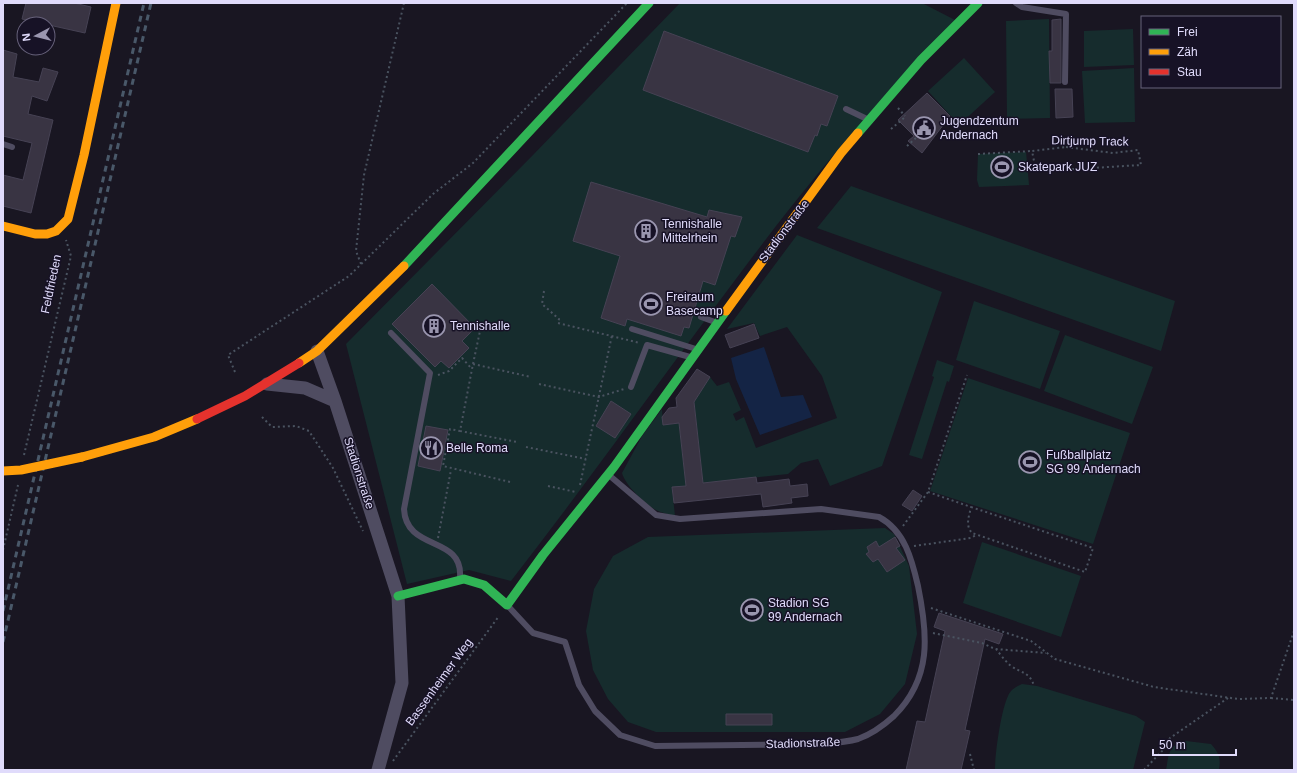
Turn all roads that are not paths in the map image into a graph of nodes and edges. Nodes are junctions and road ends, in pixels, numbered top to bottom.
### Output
1 (116, 3) edge
2 (649, 3) edge
3 (978, 3) edge
4 (1016, 3) edge
5 (1065, 82) dead end
6 (846, 109) dead end
7 (869, 120) junction
8 (3, 144) edge
9 (12, 146) dead end
10 (3, 226) edge
11 (701, 317) dead end
12 (717, 322) junction
13 (632, 329) dead end
14 (392, 333) dead end
15 (697, 350) junction
16 (316, 351) junction
17 (691, 358) junction
18 (266, 384) junction
19 (632, 387) road end
20 (336, 401) junction
21 (3, 471) edge
22 (608, 474) junction
23 (459, 581) junction
24 (398, 596) junction
25 (507, 605) junction
26 (384, 768) edge

1 - 10 street
2 - 16 street
3 - 7 street, Stadionstraße
4 - 5 lane
6 - 7 lane
7 - 12 street, Stadionstraße
8 - 9 lane
11 - 12 lane
12 - 15 street, Stadionstraße
13 - 15 lane
14 - 23 lane
15 - 17 street, Stadionstraße
16 - 18 street
16 - 20 street, Stadionstraße
17 - 19 lane
17 - 22 street, Stadionstraße
18 - 20 street
18 - 21 street, bridge
20 - 24 street, Stadionstraße
22 - 25 street, Stadionstraße
22 - 25 lane, Stadionstraße
23 - 24 street, Stadionstraße
23 - 25 street, Stadionstraße
24 - 26 street, Stadionstraße

